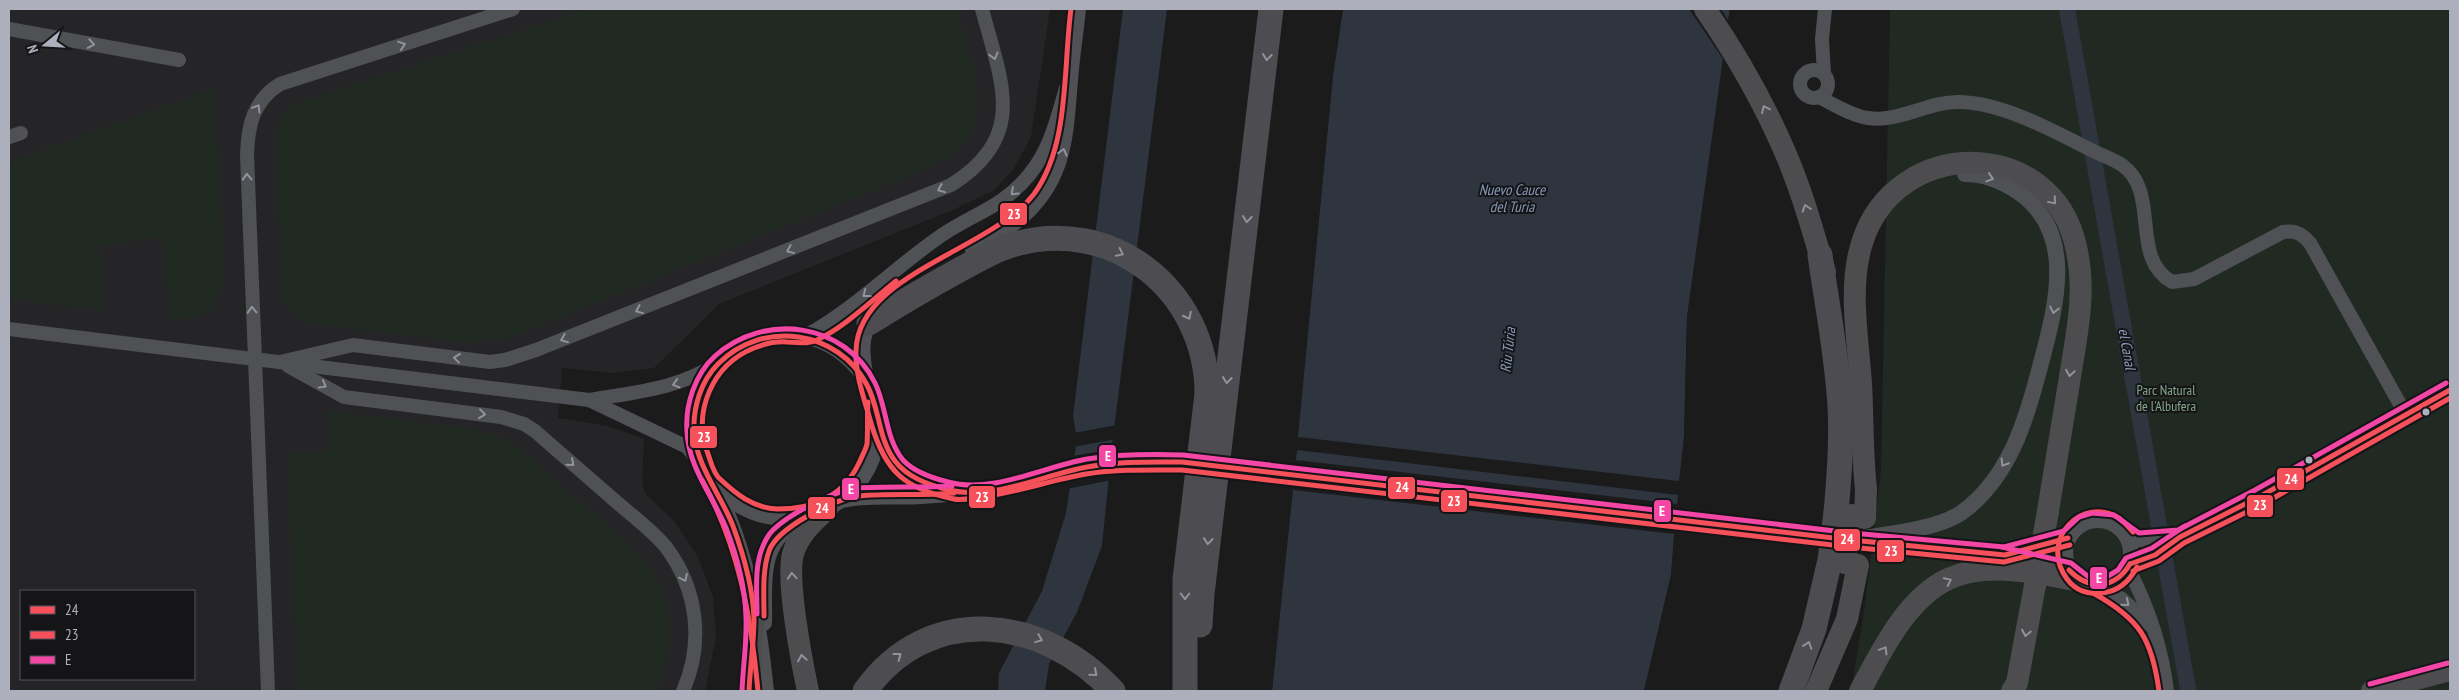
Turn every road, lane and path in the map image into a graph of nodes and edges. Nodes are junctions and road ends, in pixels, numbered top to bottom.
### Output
1 (513, 9) edge
2 (982, 9) edge
3 (1079, 9) edge
4 (1271, 9) edge
5 (1704, 9) edge
6 (1825, 9) edge
7 (9, 29) edge
8 (1822, 38) junction
9 (179, 60) dead end
10 (1072, 71) junction
11 (1809, 71) junction
12 (1826, 79) junction
13 (1819, 97) junction
14 (1849, 111) junction
15 (1820, 255) joint
16 (869, 323) junction
17 (9, 329) edge
18 (805, 336) junction
19 (254, 359) junction
20 (280, 362) junction
21 (719, 362) junction
22 (868, 385) junction
23 (2450, 390) edge
24 (589, 400) junction
25 (2406, 414) junction
26 (878, 421) junction
27 (708, 474) junction
28 (1866, 488) junction
29 (957, 492) junction
30 (826, 508) junction
31 (1850, 515) junction
32 (2128, 537) junction
33 (2068, 538) junction
34 (1851, 540) junction
35 (2153, 548) junction
36 (2005, 555) junction
37 (1844, 562) junction
38 (2129, 566) junction
39 (2082, 579) junction
40 (754, 606) junction
41 (2151, 626) junction
42 (2450, 670) edge
43 (764, 672) junction
44 (268, 691) edge
45 (683, 691) edge
46 (749, 691) edge
47 (766, 691) edge
48 (808, 691) edge
49 (865, 691) edge
50 (1114, 691) edge
51 (1185, 691) edge
52 (1194, 691) edge
53 (1792, 691) edge
54 (1816, 691) edge
55 (1860, 691) edge
56 (2012, 691) edge
57 (2167, 691) edge
58 (2372, 691) edge

19 -> 1 street
2 -> 20 street
3 - 10 street
4 -> 52 highway
15 -> 5 highway
6 - 8 street
7 -> 9 street
8 - 11 street
8 - 12 street
16 -> 10 street
10 -> 18 street
11 - 12 street
11 - 13 street
12 - 13 street
12 - 14 street
13 - 14 street
14 - 25 street
15 - 31 highway
16 - 22 street
16 -> 51 highway
17 - 19 street
18 - 21 street
18 - 22 street
19 - 20 street
19 - 44 street
20 - 24 street
20 -> 45 street
21 -> 24 street
21 - 27 street
22 - 26 street
23 - 25 street
24 - 27 street
25 - 35 street
26 - 29 street
26 - 30 street
27 - 30 street
27 - 40 street
28 - 31 highway
28 -> 34 street
28 -> 56 highway, bridge
29 - 30 street
29 - 34 street, bridge
30 - 43 street
48 -> 30 highway
31 - 37 highway, bridge
32 - 33 street
32 - 35 street
32 - 38 street
33 - 36 street
33 - 39 street
34 - 36 street
35 - 38 street
36 - 39 street
53 -> 37 highway
37 - 54 highway
38 - 39 street
38 - 41 street
39 -> 41 street
55 -> 39 highway
40 - 43 street
40 - 46 highway
41 - 57 street
42 - 58 highway
43 - 47 street
49 -> 50 highway

